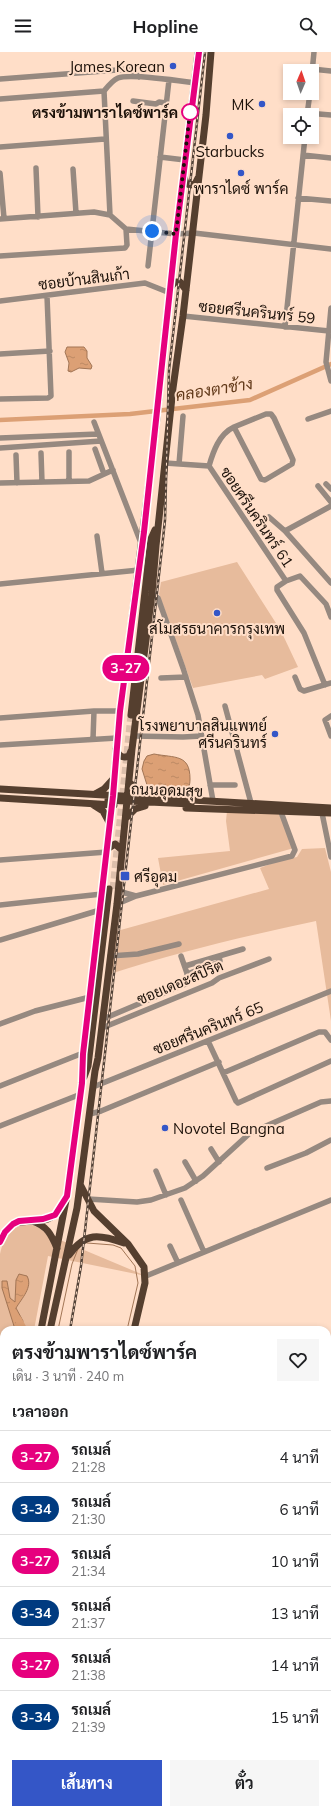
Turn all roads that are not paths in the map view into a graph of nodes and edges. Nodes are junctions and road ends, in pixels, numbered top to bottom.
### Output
1 (198, 52) edge
2 (211, 52) edge
3 (314, 52) edge
4 (313, 64) edge
5 (319, 71) edge
6 (331, 71) edge
7 (139, 77) junction
8 (0, 79) edge
9 (169, 80) junction
10 (195, 84) junction
11 (207, 84) junction
12 (104, 91) junction
13 (0, 99) edge
14 (133, 101) dead end
15 (166, 105) junction
16 (319, 114) edge
17 (331, 115) edge
18 (105, 139) junction
19 (304, 144) edge
20 (0, 147) edge
21 (302, 155) junction
22 (160, 157) junction
23 (331, 158) edge
24 (185, 160) junction
25 (36, 168) dead end
26 (73, 169) dead end
27 (0, 173) edge
28 (183, 175) junction
29 (199, 178) junction
30 (298, 198) junction
31 (331, 201) edge
32 (76, 213) junction
33 (110, 215) junction
34 (38, 217) junction
35 (2, 219) edge
36 (128, 229) junction
37 (152, 231) junction
38 (192, 232) junction
39 (176, 234) junction
40 (292, 244) junction
41 (331, 249) edge
42 (0, 256) edge
43 (148, 266) dead end
44 (186, 290) junction
45 (170, 291) junction
46 (47, 296) junction
47 (0, 301) edge
48 (331, 308) edge
49 (181, 314) junction
50 (284, 327) junction
51 (329, 331) junction
52 (50, 351) junction
53 (0, 354) edge
54 (331, 381) edge
55 (161, 387) junction
56 (0, 399) edge
57 (331, 411) edge
58 (183, 416) dead end
59 (308, 418) dead end
60 (94, 422) dead end
61 (234, 427) junction
62 (98, 434) junction
63 (0, 438) edge
64 (101, 441) junction
65 (0, 448) edge
66 (95, 450) dead end
67 (69, 452) dead end
68 (41, 453) dead end
69 (16, 455) dead end
70 (165, 463) junction
71 (179, 464) junction
72 (208, 466) junction
73 (112, 470) junction
74 (104, 474) junction
75 (69, 481) junction
76 (42, 482) junction
77 (0, 483) edge
78 (17, 483) junction
79 (326, 484) dead end
80 (318, 486) dead end
81 (331, 489) edge
82 (331, 502) edge
83 (331, 506) edge
84 (269, 517) dead end
85 (145, 519) junction
86 (158, 520) junction
87 (285, 531) junction
88 (97, 536) dead end
89 (142, 545) junction
90 (138, 570) junction
91 (102, 573) junction
92 (286, 581) junction
93 (331, 582) edge
94 (0, 584) edge
95 (152, 593) junction
96 (331, 617) edge
97 (186, 677) junction
98 (295, 677) dead end
99 (161, 678) dead end
100 (328, 684) edge
101 (226, 706) dead end
102 (94, 711) junction
103 (126, 713) junction
104 (331, 716) edge
105 (0, 718) edge
106 (134, 736) junction
107 (201, 736) junction
108 (331, 736) edge
109 (117, 738) junction
110 (93, 739) junction
111 (0, 745) edge
112 (116, 749) junction
113 (132, 749) junction
114 (115, 777) junction
115 (129, 782) junction
116 (210, 785) junction
117 (235, 785) dead end
118 (0, 789) edge
119 (53, 792) junction
120 (0, 793) edge
121 (95, 795) junction
122 (113, 796) junction
123 (128, 796) junction
124 (148, 797) junction
125 (0, 798) edge
126 (165, 798) junction
127 (53, 801) junction
128 (213, 801) junction
129 (88, 803) junction
130 (251, 803) junction
131 (112, 805) junction
132 (126, 805) junction
133 (145, 806) junction
134 (165, 807) junction
135 (331, 808) edge
136 (304, 809) junction
137 (283, 810) junction
138 (322, 813) junction
139 (331, 813) edge
140 (126, 818) junction
141 (110, 824) junction
142 (122, 850) junction
143 (106, 853) junction
144 (331, 857) edge
145 (0, 860) edge
146 (113, 890) junction
147 (102, 894) junction
148 (136, 896) junction
149 (117, 904) junction
150 (0, 905) edge
151 (100, 910) junction
152 (0, 940) edge
153 (179, 944) dead end
154 (243, 949) dead end
155 (110, 956) junction
156 (181, 956) dead end
157 (219, 956) junction
158 (269, 959) dead end
159 (184, 966) junction
160 (187, 974) junction
161 (331, 991) edge
162 (90, 997) junction
163 (103, 1019) junction
164 (0, 1024) edge
165 (102, 1028) junction
166 (331, 1040) edge
167 (208, 1041) junction
168 (83, 1054) junction
169 (331, 1061) edge
170 (219, 1062) junction
171 (95, 1071) junction
172 (223, 1073) junction
173 (82, 1083) junction
174 (0, 1086) edge
175 (93, 1087) junction
176 (81, 1094) junction
177 (331, 1101) edge
178 (90, 1114) junction
179 (0, 1126) edge
180 (331, 1140) edge
181 (211, 1149) dead end
182 (186, 1162) dead end
183 (219, 1162) junction
184 (267, 1168) dead end
185 (156, 1171) dead end
186 (196, 1181) junction
187 (81, 1186) junction
188 (166, 1195) junction
189 (67, 1196) junction
190 (88, 1199) junction
191 (181, 1200) dead end
192 (331, 1200) edge
193 (30, 1221) junction
194 (0, 1242) edge
195 (128, 1244) junction
196 (170, 1246) dead end
197 (58, 1249) junction
198 (204, 1252) junction
199 (67, 1257) junction
200 (178, 1263) junction
201 (146, 1276) junction
202 (42, 1326) edge
203 (51, 1326) edge
204 (135, 1326) edge

1 - 10 main road
2 - 11 main road
3 - 4 street
5 - 6 street
7 - 8 street
7 - 9 street
7 - 12 street
9 - 10 street
9 - 15 street
10 - 24 main road
10 - 55 main road
11 - 29 main road
11 - 49 main road
12 - 13 street
12 - 18 street
14 - 15 street
15 - 22 street
16 - 17 street
18 - 20 street
18 - 33 street
19 - 21 street
21 - 23 street
21 - 30 street
22 - 24 street
22 - 37 street
24 - 28 main road
25 - 34 street
26 - 32 street
27 - 35 street
28 - 29 main road
28 - 39 main road
29 - 38 main road
30 - 31 street
30 - 40 street
32 - 33 street
32 - 34 street
33 - 36 street
34 - 35 street
36 - 37 street
36 - 42 street
37 - 39 street
37 - 43 street
38 - 39 street
38 - 40 street
38 - 44 main road
39 - 45 main road
40 - 41 street
40 - 50 street
44 - 45 main road
44 - 49 main road
45 - 46 street, ซอยบ้านสินเก้า
45 - 55 main road
46 - 47 street, ซอยบ้านสินเก้า
46 - 52 street
48 - 51 street
49 - 50 street, ซอยศรีนครินทร์ 59
49 - 70 main road
50 - 51 street, ซอยศรีนครินทร์ 59
51 - 54 street
52 - 53 street
52 - 56 street
55 - 85 main road
57 - 59 street
58 - 71 street
60 - 62 street
61 - 61 street, ซอยศรีนครินทร์ 61
61 - 72 street, ซอยศรีนครินทร์ 61
62 - 63 street
62 - 64 street
64 - 65 street
64 - 73 street
66 - 74 street
67 - 75 street
68 - 76 street
69 - 78 street
70 - 71 street, ซอยศรีนครินทร์ 61
70 - 86 main road
71 - 72 street, ซอยศรีนครินทร์ 61
72 - 92 street, ซอยศรีนครินทร์ 61
73 - 74 street
73 - 89 street
74 - 75 street
75 - 76 street
76 - 78 street
77 - 78 street
79 - 81 street
80 - 82 street
83 - 87 street
84 - 87 street
85 - 89 main road
85 - 103 main road
86 - 95 main road
86 - 103 main road
87 - 93 street
88 - 91 street
89 - 90 main road
90 - 91 street
90 - 103 main road
91 - 94 street
92 - 96 street
92 - 100 street
95 - 97 street
95 - 106 main road
97 - 99 street
97 - 107 street
98 - 100 street
101 - 130 street
102 - 103 street
102 - 105 street
102 - 110 street
103 - 109 main road
104 - 108 street
106 - 107 street
106 - 113 main road
107 - 116 street
109 - 110 street
109 - 112 main road
110 - 111 street
112 - 113 main road
112 - 114 main road
113 - 115 main road
114 - 121 main road
114 - 122 main road
115 - 123 main road
115 - 124 main road
116 - 117 street
116 - 128 street
118 - 119 main road, ถนนอุดมสุข
119 - 121 main road, ถนนอุดมสุข
119 - 127 main road
120 - 137 main road, ถนนอุดมสุข
121 - 122 main road, ถนนอุดมสุข
122 - 123 main road, ถนนอุดมสุข
122 - 131 main road
123 - 124 main road, ถนนอุดมสุข
123 - 132 main road
124 - 126 main road, ถนนอุดมสุข
125 - 127 main road, ถนนอุดมสุข
126 - 128 main road, ถนนอุดมสุข
126 - 134 main road
127 - 129 main road, ถนนอุดมสุข
128 - 130 main road, ถนนอุดมสุข
129 - 131 main road, ถนนอุดมสุข
129 - 141 main road
130 - 135 main road, ถนนอุดมสุข
131 - 132 main road, ถนนอุดมสุข
131 - 141 main road
132 - 133 main road, ถนนอุดมสุข
132 - 140 main road
133 - 134 main road, ถนนอุดมสุข
133 - 140 main road
134 - 137 main road, ถนนอุดมสุข
135 - 136 main road
136 - 137 main road
136 - 138 main road
137 - 138 main road
137 - 148 street
138 - 139 main road
138 - 144 street
140 - 142 main road
141 - 143 main road
142 - 143 main road
142 - 146 main road
143 - 145 street
143 - 147 main road
146 - 148 street
146 - 149 main road
146 - 171 main road
146 - 173 main road
147 - 150 street
147 - 151 main road
148 - 149 street
149 - 155 main road
151 - 152 street
151 - 162 main road
153 - 155 street
154 - 157 street
155 - 163 main road
156 - 159 street
157 - 159 street
157 - 160 street
158 - 165 street, ซอยเดอะสปิริต
159 - 160 street
160 - 163 street
161 - 167 street, ซอยศรีนครินทร์ 65
162 - 164 street
162 - 168 main road
163 - 165 main road
165 - 171 main road
166 - 172 street
167 - 170 street
167 - 175 street, ซอยศรีนครินทร์ 65
168 - 173 main road
168 - 174 street
169 - 172 street
170 - 172 street
170 - 178 street
171 - 175 main road
173 - 176 main road
175 - 178 main road
176 - 179 street
176 - 189 main road
177 - 183 street
178 - 187 main road
180 - 184 street
181 - 183 street
182 - 186 street
183 - 186 street
185 - 188 street
186 - 188 street
187 - 190 main road
187 - 199 main road
188 - 190 street
189 - 193 main road
189 - 197 main road
190 - 195 main road
191 - 198 street
192 - 198 street
193 - 194 main road
193 - 197 main road
195 - 199 main road
195 - 201 main road
196 - 200 street
197 - 202 main road
198 - 200 street
199 - 203 main road
200 - 201 street
201 - 204 main road

